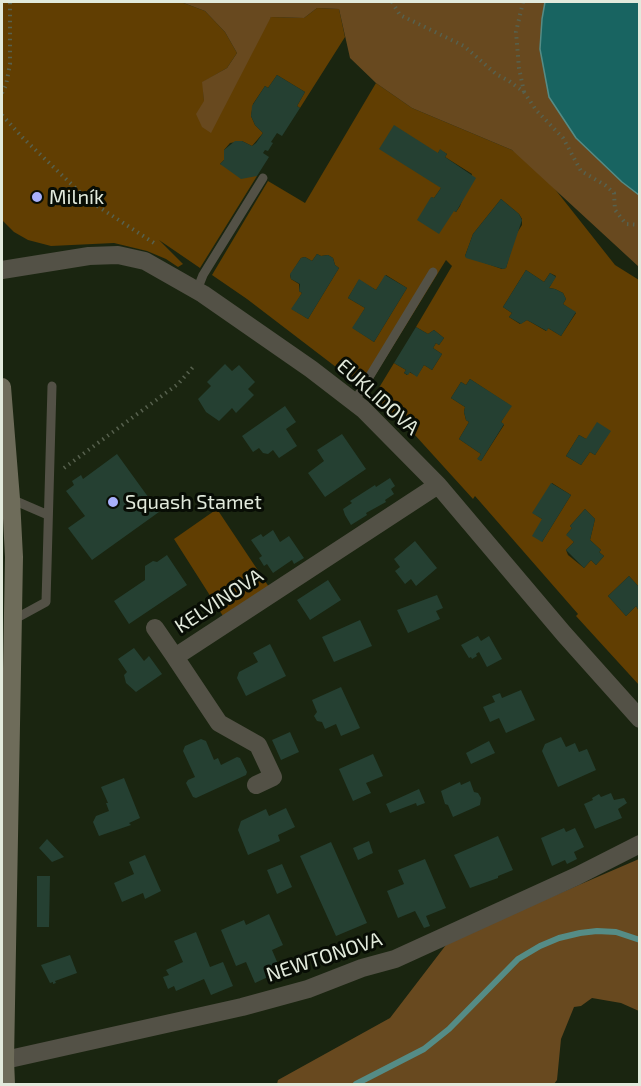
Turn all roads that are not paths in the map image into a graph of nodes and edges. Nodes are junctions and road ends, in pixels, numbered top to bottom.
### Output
1 (263, 178) dead end
2 (2, 270) edge
3 (433, 272) dead end
4 (197, 290) junction
5 (52, 386) dead end
6 (2, 387) edge
7 (354, 402) junction
8 (438, 485) junction
9 (11, 499) junction
10 (48, 515) junction
11 (13, 620) junction
12 (155, 628) dead end
13 (174, 657) junction
14 (639, 719) edge
15 (256, 785) dead end
16 (639, 844) edge
17 (5, 1060) junction
18 (6, 1084) edge

1 - 4 lane
2 - 4 street, EUKLIDOVA
3 - 7 lane
4 - 7 street, EUKLIDOVA
5 - 10 lane
6 - 9 main road
7 - 8 street, EUKLIDOVA
8 - 13 street, KELVINOVA
8 - 14 street, EUKLIDOVA
9 - 10 lane
9 - 11 main road
10 - 11 lane
11 - 17 main road
12 - 13 street
13 - 15 street, KELVINOVA
16 - 17 street, NEWTONOVA
17 - 18 main road

